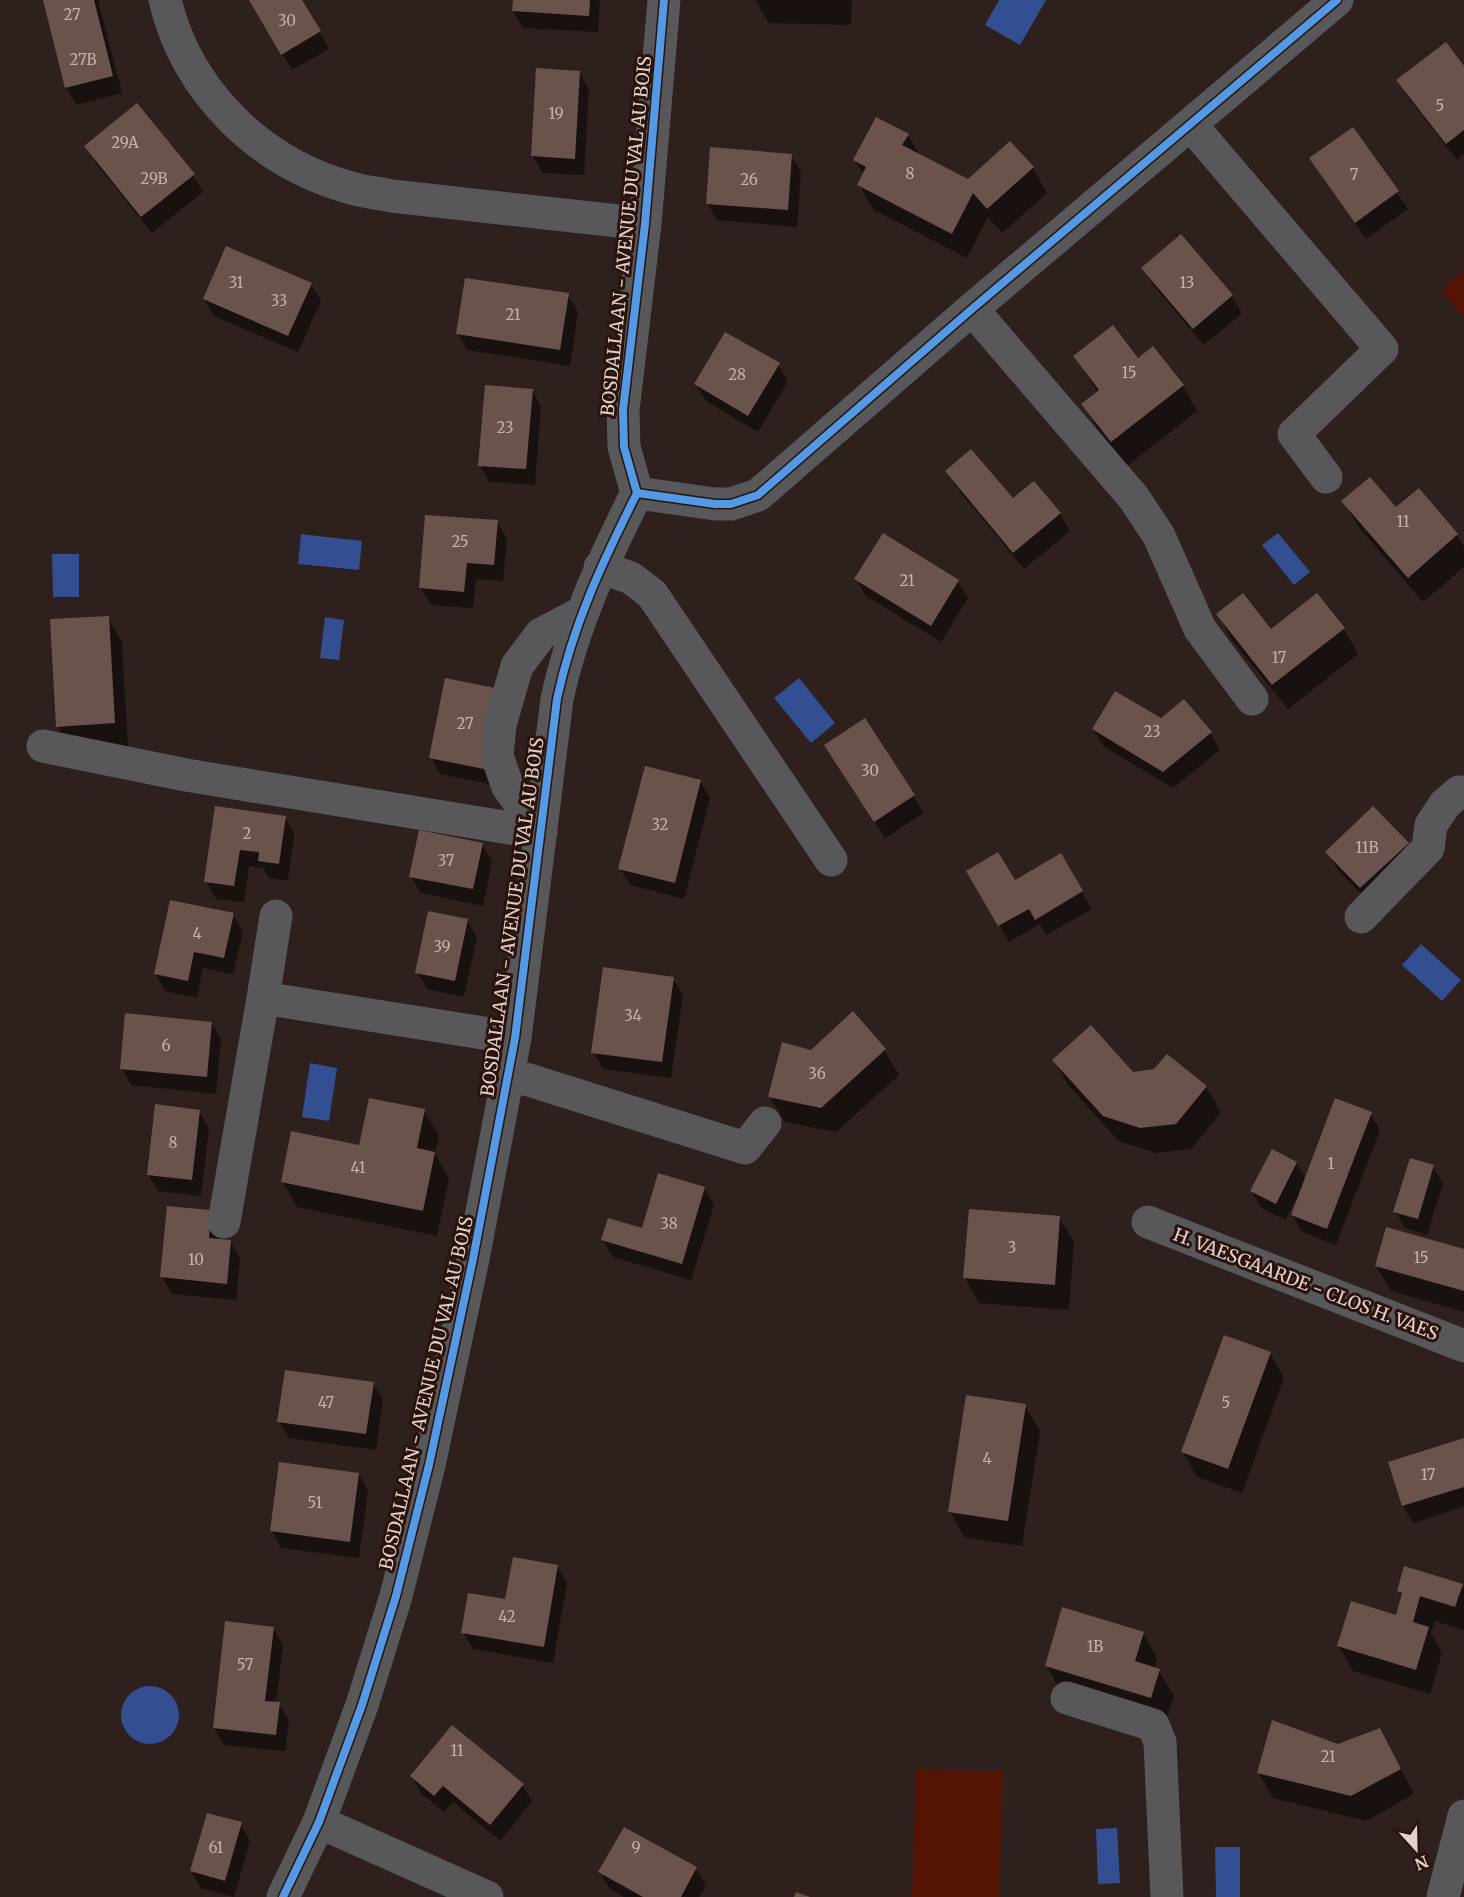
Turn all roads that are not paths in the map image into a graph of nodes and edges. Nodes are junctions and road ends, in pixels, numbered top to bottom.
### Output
1 (165, 0) edge
2 (664, 0) edge
3 (1337, 0) edge
4 (1191, 125) junction
5 (645, 224) junction
6 (972, 309) junction
7 (1326, 477) dead end
8 (637, 493) junction
9 (600, 567) junction
10 (581, 613) junction
11 (1252, 699) dead end
12 (43, 746) dead end
13 (1464, 792) edge
14 (541, 833) junction
15 (831, 860) dead end
16 (276, 916) dead end
17 (1360, 917) dead end
18 (263, 998) junction
19 (515, 1038) junction
20 (507, 1076) junction
21 (765, 1123) dead end
22 (224, 1222) dead end
23 (1148, 1222) dead end
24 (1464, 1346) edge
25 (1068, 1698) dead end
26 (1464, 1816) edge
27 (319, 1822) junction
28 (283, 1897) edge
29 (487, 1897) edge
30 (1167, 1897) edge
31 (1443, 1897) edge

1 - 5 street
2 - 5 street, BOSDALLAAN - AVENUE DU VAL AU BOIS
3 - 4 street
4 - 6 street
4 - 7 street
5 - 8 street, BOSDALLAAN - AVENUE DU VAL AU BOIS
6 - 8 street
6 - 11 street
8 - 9 street, BOSDALLAAN - AVENUE DU VAL AU BOIS
9 - 10 street, BOSDALLAAN - AVENUE DU VAL AU BOIS
9 - 15 street
10 - 14 street, BOSDALLAAN - AVENUE DU VAL AU BOIS
10 - 14 street
12 - 14 street
13 - 17 street
14 - 19 street, BOSDALLAAN - AVENUE DU VAL AU BOIS
16 - 18 street
18 - 19 street
18 - 22 street
19 - 20 street, BOSDALLAAN - AVENUE DU VAL AU BOIS
20 - 21 street
20 - 27 street, BOSDALLAAN - AVENUE DU VAL AU BOIS
23 - 24 street, H. VAESGAARDE - CLOS H. VAES
25 - 30 street
26 - 31 street
27 - 28 street, BOSDALLAAN - AVENUE DU VAL AU BOIS
27 - 29 street

